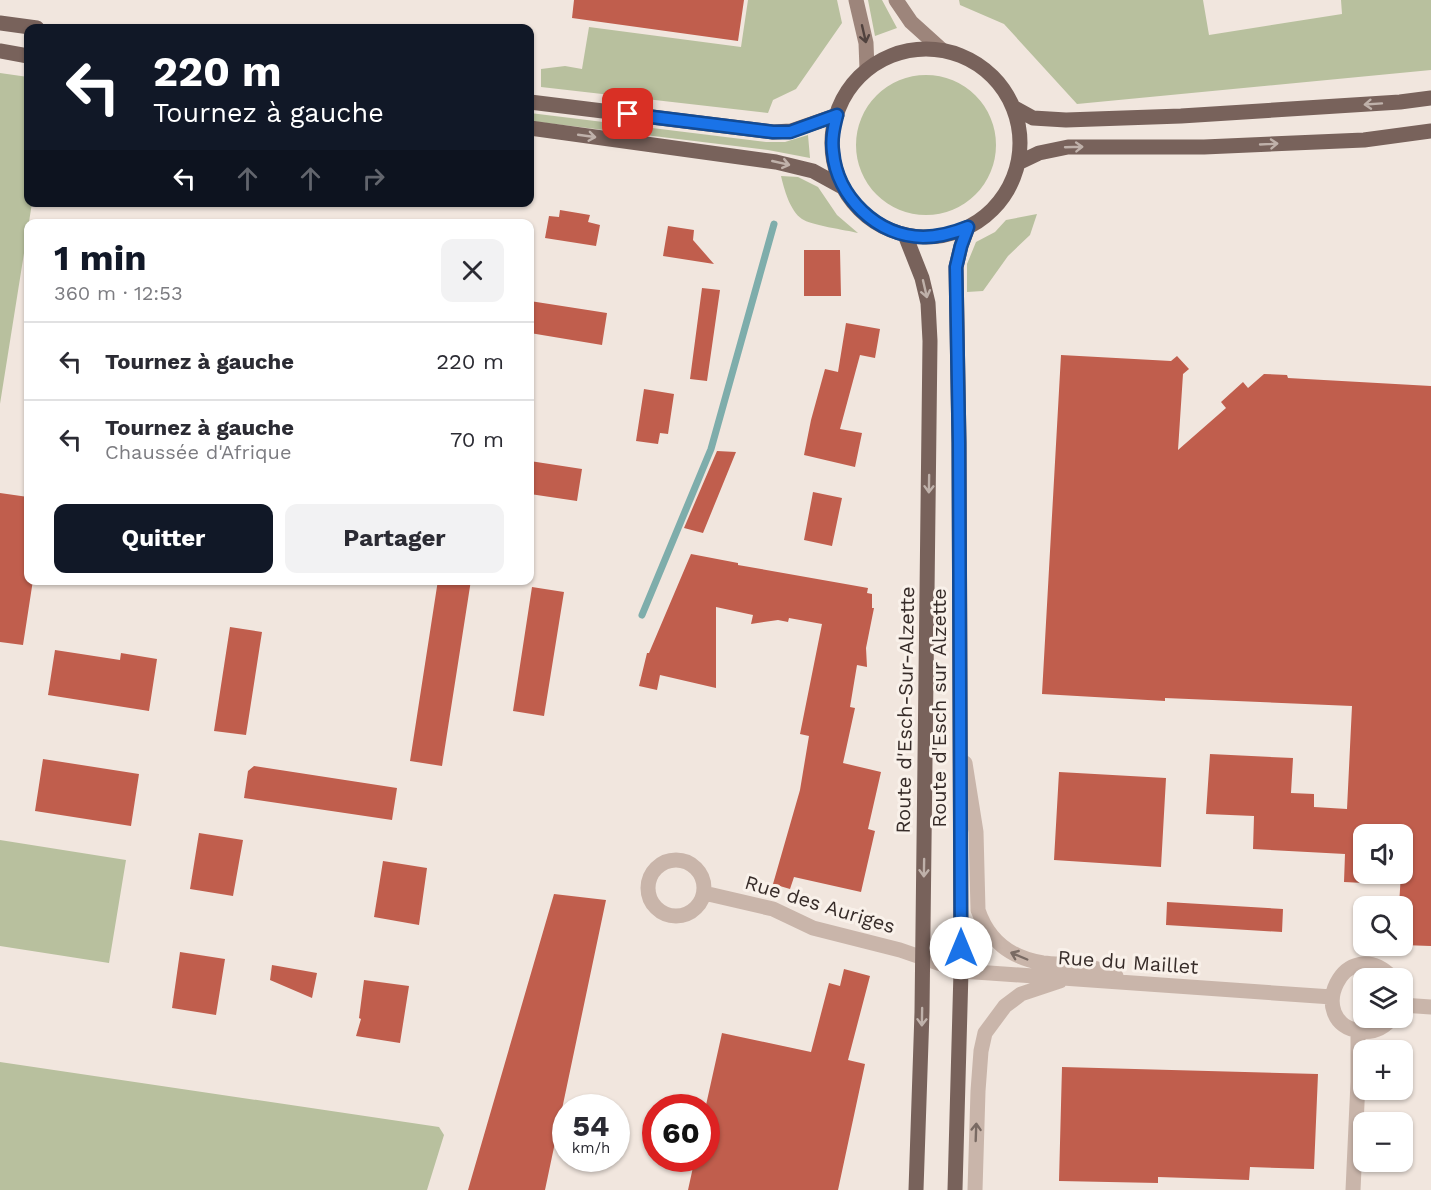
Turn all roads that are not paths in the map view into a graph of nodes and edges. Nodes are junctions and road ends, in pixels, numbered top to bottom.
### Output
1 (856, 0) edge
2 (896, 0) edge
3 (0, 23) edge
4 (24, 26) edge
5 (942, 50) junction
6 (0, 51) edge
7 (24, 55) edge
8 (867, 69) junction
9 (1431, 98) edge
10 (534, 102) edge
11 (1013, 107) junction
12 (837, 115) junction
13 (534, 129) edge
14 (1431, 131) edge
15 (1018, 163) junction
16 (844, 188) junction
17 (968, 227) junction
18 (905, 235) junction
19 (960, 734) junction
20 (704, 893) dead end
21 (923, 958) junction
22 (1379, 968) edge
23 (961, 971) junction
24 (1068, 978) junction
25 (1136, 983) junction
26 (1332, 997) junction
27 (1413, 1006) edge
28 (1431, 1007) edge
29 (1380, 1028) edge
30 (1358, 1031) junction
31 (916, 1190) edge
32 (955, 1190) edge
33 (975, 1190) edge
34 (1353, 1190) edge

1 -> 8 main road
2 - 5 main road
3 - 4 main road
5 - 8 main road
5 - 11 main road
6 - 7 main road
8 - 12 main road
9 -> 11 main road
10 - 12 main road
11 - 15 main road
12 - 16 main road
13 -> 16 main road
15 -> 14 main road
15 - 17 main road
16 - 18 main road
17 - 18 main road
17 - 19 main road, Route d'Esch sur Alzette
18 -> 21 main road, Route d'Esch-Sur-Alzette
19 - 23 main road, Route d'Esch sur Alzette
25 -> 19 street
20 - 21 street, Rue des Auriges
21 - 23 street, Rue du Maillet
21 -> 31 main road, Route d'Esch-Sur-Alzette
22 - 26 street
23 - 24 street, Rue du Maillet
23 - 32 main road, Route d'Esch sur Alzette
24 - 25 street, Rue du Maillet
33 -> 24 street
25 - 26 street, Rue du Maillet
26 - 30 street
27 - 28 street
29 - 30 street
30 - 34 street

